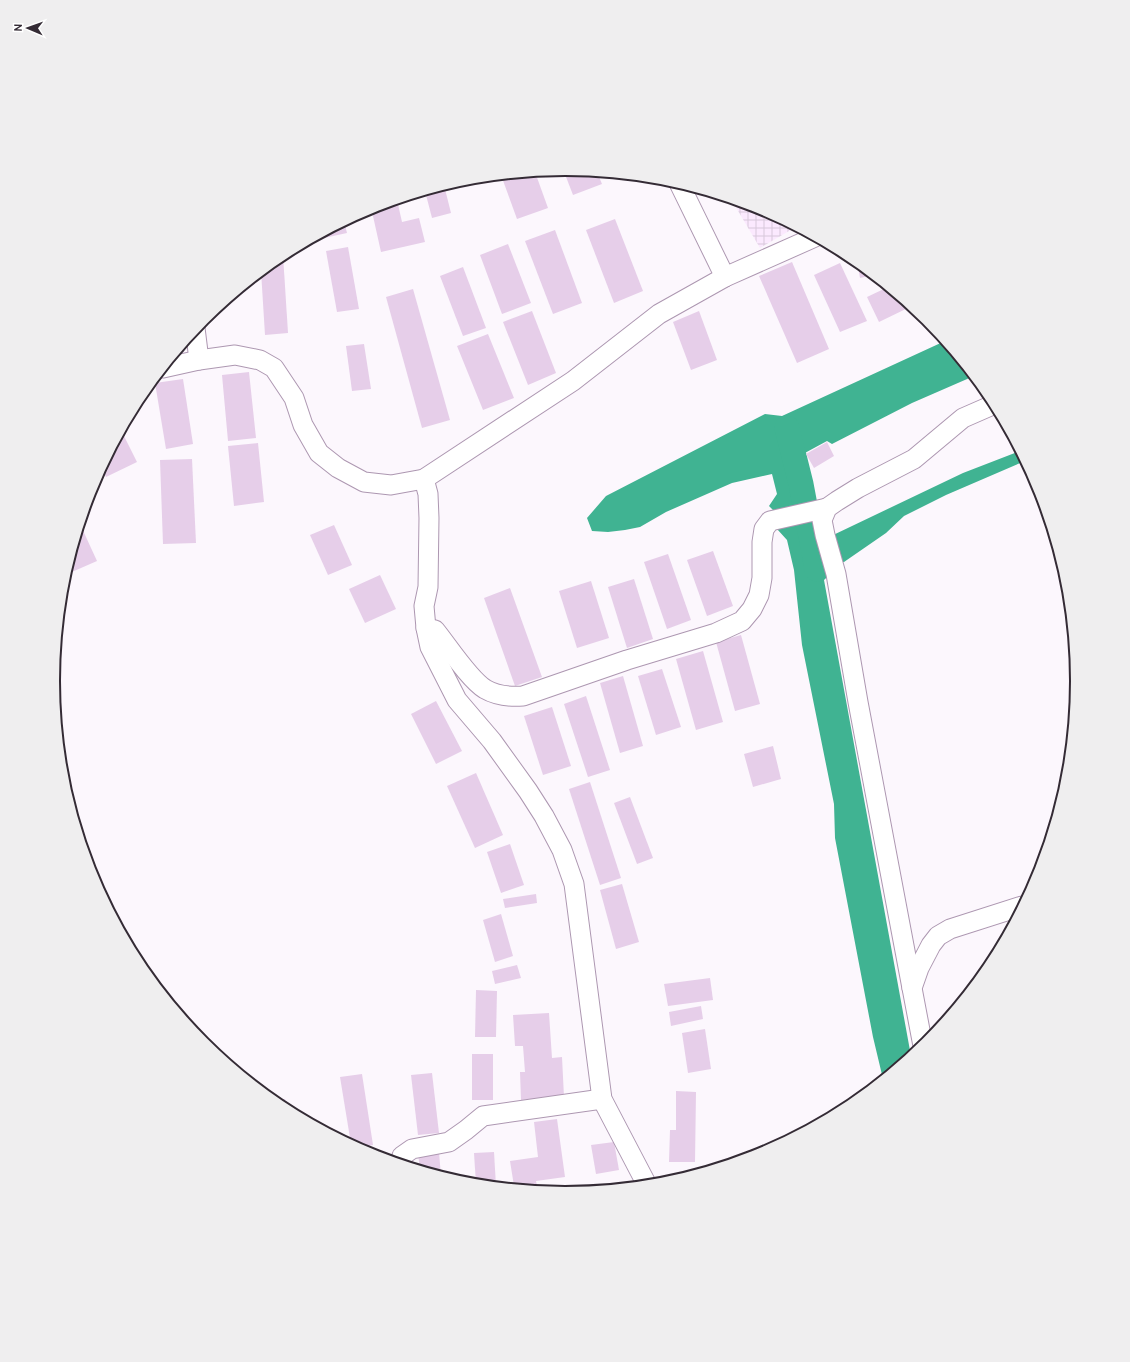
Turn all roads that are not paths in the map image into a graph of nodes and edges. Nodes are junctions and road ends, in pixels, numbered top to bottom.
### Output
1 (682, 190) edge
2 (809, 239) edge
3 (725, 277) junction
4 (196, 336) edge
5 (199, 360) junction
6 (170, 366) edge
7 (989, 407) edge
8 (424, 479) junction
9 (819, 510) junction
10 (426, 628) junction
11 (1016, 908) edge
12 (912, 988) junction
13 (922, 1038) edge
14 (602, 1099) junction
15 (401, 1158) edge
16 (644, 1180) edge

1 - 3 street
2 - 3 street
3 - 8 street
4 - 5 street
5 - 6 street
5 - 8 street
7 - 9 street
8 - 10 street
9 - 10 street
9 - 12 street
10 - 14 street
11 - 12 street
12 - 13 street
14 - 15 street
14 - 16 street

